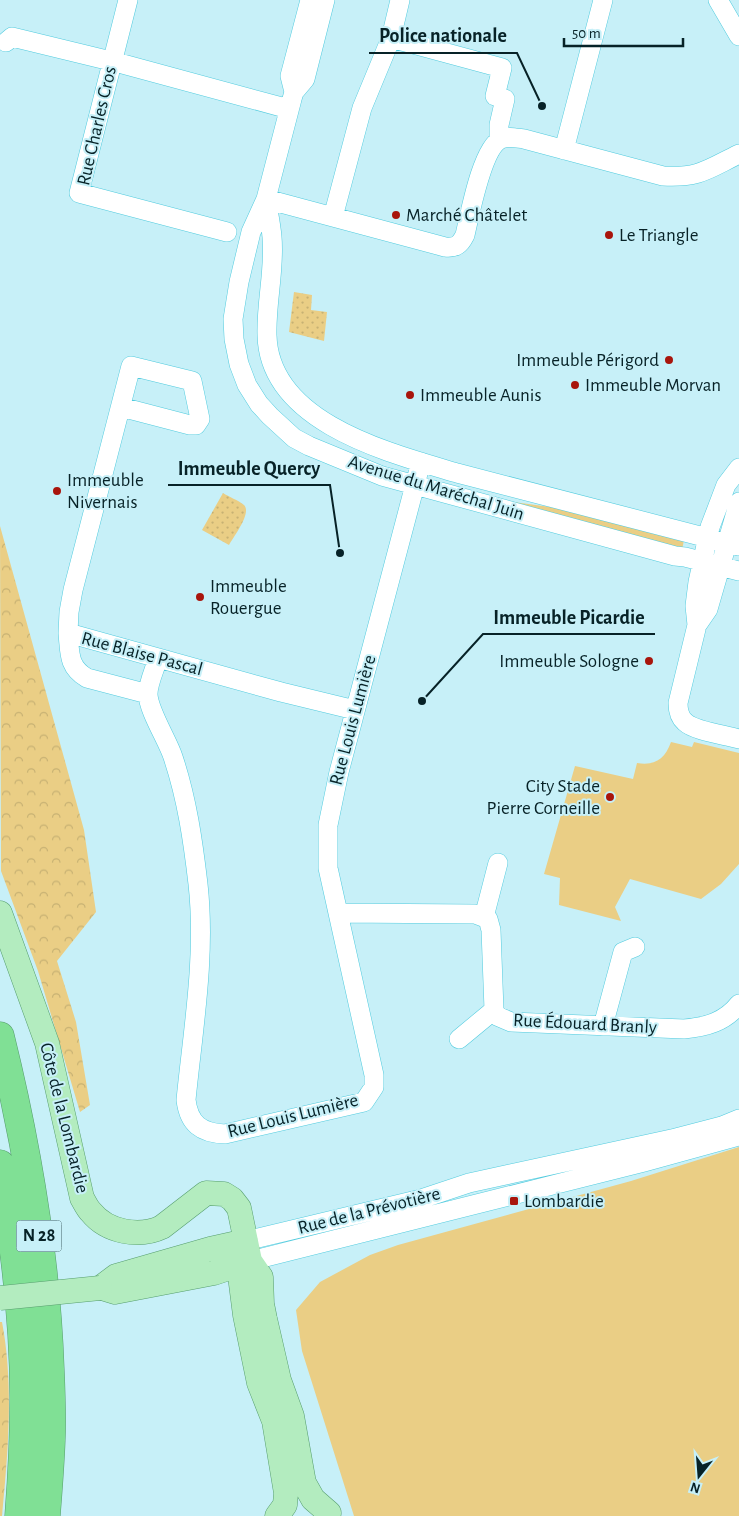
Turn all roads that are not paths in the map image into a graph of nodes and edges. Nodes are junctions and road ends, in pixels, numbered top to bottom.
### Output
1 (128, 0) edge
2 (310, 0) edge
3 (325, 0) edge
4 (400, 0) edge
5 (603, 0) edge
6 (718, 0) edge
7 (739, 36) edge
8 (390, 38) junction
9 (6, 42) dead end
10 (112, 62) junction
11 (291, 100) junction
12 (499, 140) junction
13 (564, 150) junction
14 (739, 154) edge
15 (266, 199) junction
16 (333, 218) junction
17 (228, 232) dead end
18 (121, 406) dead end
19 (420, 462) junction
20 (739, 468) edge
21 (414, 486) junction
22 (739, 502) edge
23 (708, 538) junction
24 (733, 544) edge
25 (702, 562) junction
26 (720, 566) junction
27 (739, 570) edge
28 (697, 625) junction
29 (68, 633) junction
30 (158, 658) junction
31 (148, 694) junction
32 (355, 710) junction
33 (739, 739) edge
34 (498, 863) dead end
35 (0, 913) edge
36 (338, 913) junction
37 (484, 917) junction
38 (635, 947) dead end
39 (739, 1004) edge
40 (494, 1010) junction
41 (603, 1026) junction
42 (0, 1036) edge
43 (459, 1039) dead end
44 (739, 1119) edge
45 (739, 1136) edge
46 (0, 1164) edge
47 (248, 1251) junction
48 (0, 1298) edge
49 (51, 1440) junction
50 (330, 1514) edge
51 (19, 1516) edge
52 (46, 1516) edge
53 (65, 1516) edge
54 (279, 1516) edge

1 - 10 street, Rue Charles Cros
2 - 11 street
3 - 11 street
4 - 8 street
5 - 13 street
6 - 7 street
8 - 12 street
8 - 16 street
9 - 10 street
10 - 11 street
10 - 17 street, Rue Charles Cros
11 - 15 street
12 - 13 street
12 - 16 street
13 - 14 street
15 - 16 street
15 - 19 street, Avenue du Maréchal Juin
15 - 21 street, Avenue du Maréchal Juin
18 - 29 street, Rue Blaise Pascal
19 - 21 street, Rue Louis Lumière
19 - 23 street, Avenue du Maréchal Juin
20 - 23 street
21 - 25 street, Avenue du Maréchal Juin
21 - 32 street, Rue Louis Lumière
22 - 24 street
23 - 24 street, Avenue du Maréchal Juin
23 - 25 street
24 - 26 street
25 - 26 street, Avenue du Maréchal Juin
25 - 28 street
26 - 27 street, Avenue du Maréchal Juin
26 - 28 street
28 - 33 street
29 - 30 street, Rue Blaise Pascal
29 - 31 street
30 - 31 street
30 - 32 street, Rue Blaise Pascal
31 - 36 street, Rue Louis Lumière
32 - 36 street, Rue Louis Lumière
34 - 37 street
35 - 47 main road, Côte de la Lombardie
36 - 37 street
37 - 40 street, Rue Édouard Branly
38 - 41 street
39 - 41 street, Rue Édouard Branly
40 - 41 street, Rue Édouard Branly
40 - 43 street
42 - 49 highway, N 28
44 - 47 street, Rue de la Prévotière
45 - 47 street, Rue de la Prévotière
46 - 51 highway, N 28
47 - 48 main road, bridge
47 - 50 main road, Côte de la Lombardie
47 - 54 main road
49 - 52 highway, N 28
49 - 53 highway
50 - 54 main road

